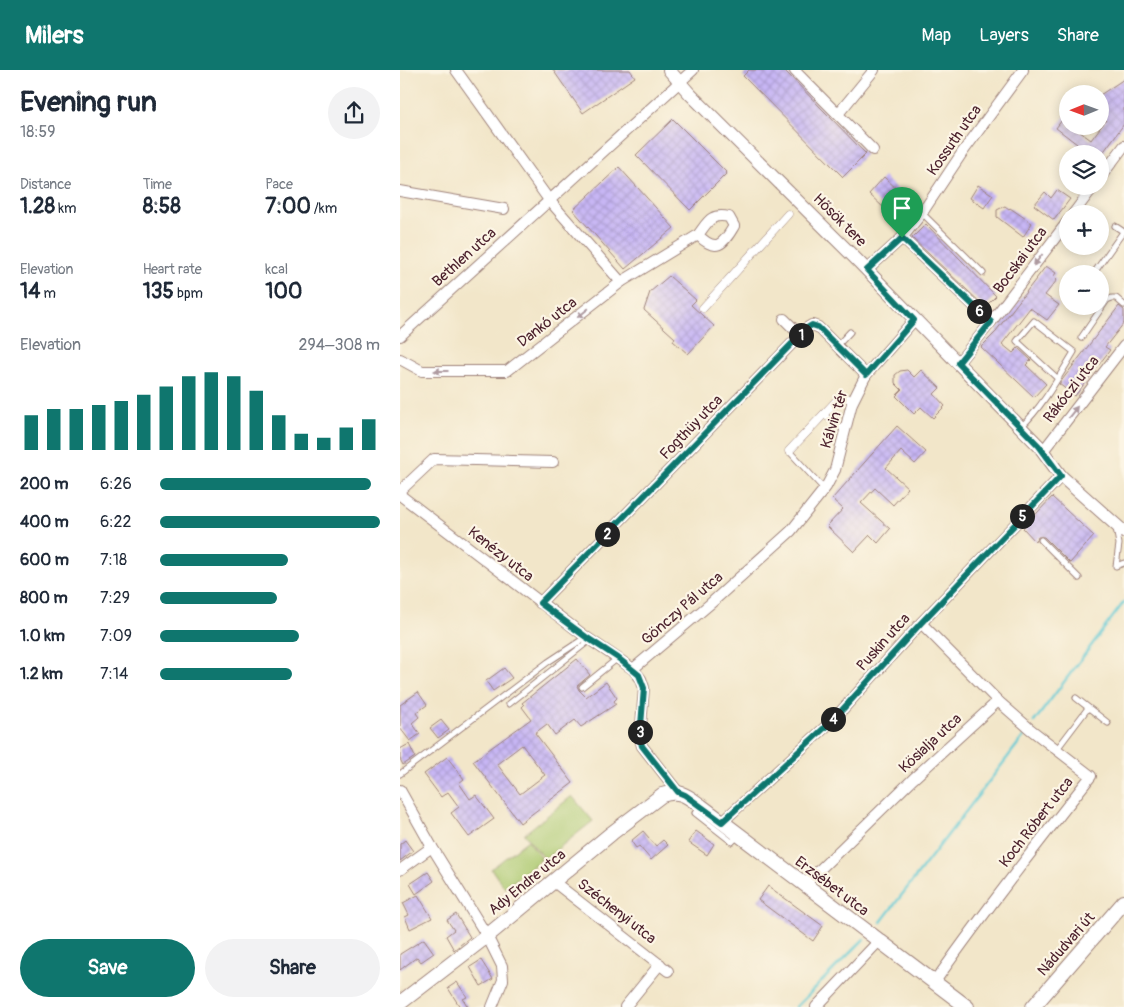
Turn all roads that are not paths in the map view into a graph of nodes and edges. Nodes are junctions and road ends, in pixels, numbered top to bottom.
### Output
1 (456, 70) edge
2 (669, 70) edge
3 (693, 70) edge
4 (796, 70) edge
5 (874, 70) edge
6 (1023, 70) edge
7 (679, 81) junction
8 (838, 114) junction
9 (1124, 146) edge
10 (873, 150) dead end
11 (1109, 166) edge
12 (400, 191) edge
13 (549, 200) junction
14 (504, 209) dead end
15 (922, 213) junction
16 (788, 214) dead end
17 (1115, 226) dead end
18 (1124, 232) edge
19 (1059, 233) edge
20 (698, 235) dead end
21 (902, 238) junction
22 (1100, 265) edge
23 (867, 270) junction
24 (983, 273) dead end
25 (621, 282) junction
26 (1124, 305) edge
27 (703, 308) dead end
28 (784, 319) dead end
29 (914, 320) junction
30 (991, 322) junction
31 (850, 332) dead end
32 (400, 336) edge
33 (799, 336) junction
34 (1081, 338) dead end
35 (837, 346) junction
36 (1124, 346) edge
37 (400, 359) edge
38 (958, 363) junction
39 (866, 375) junction
40 (1057, 378) junction
41 (847, 398) dead end
42 (823, 414) junction
43 (1021, 427) junction
44 (845, 431) junction
45 (1041, 448) junction
46 (789, 451) joint
47 (553, 462) dead end
48 (1061, 476) junction
49 (824, 489) junction
50 (400, 491) edge
51 (400, 495) edge
52 (1119, 527) edge
53 (1041, 540) dead end
54 (1124, 563) edge
55 (1079, 578) dead end
56 (540, 603) junction
57 (921, 623) junction
58 (588, 638) junction
59 (618, 658) junction
60 (633, 669) junction
61 (582, 687) dead end
62 (1076, 698) dead end
63 (998, 701) junction
64 (509, 704) dead end
65 (1088, 708) junction
66 (1108, 723) dead end
67 (1057, 749) junction
68 (400, 774) edge
69 (400, 790) edge
70 (678, 792) junction
71 (701, 806) junction
72 (722, 822) junction
73 (738, 835) junction
74 (432, 847) junction
75 (400, 870) edge
76 (554, 882) junction
77 (804, 885) junction
78 (1124, 902) edge
79 (487, 936) junction
80 (879, 941) junction
81 (934, 983) junction
82 (400, 1003) edge
83 (492, 1007) edge
84 (625, 1007) edge
85 (816, 1007) edge
86 (967, 1007) edge
87 (1033, 1007) edge

1 - 13 street
2 - 7 street, Hősök tere
3 - 7 street, Bethlen utca
4 - 8 street
5 - 8 street
6 - 15 street, Kossuth utca
7 - 13 street, Bethlen utca
7 - 23 street, Hősök tere
8 - 10 street
9 - 11 street
12 - 14 street
13 - 25 street
13 - 32 street, Bethlen utca
15 - 21 street, Kossuth utca
15 - 24 lane
16 - 27 street
17 - 18 lane
18 - 22 lane
19 -> 30 street, Bocskai utca
20 - 25 street, Dankó utca
21 - 23 street, Kossuth utca
21 - 30 street
23 - 29 street, Hősök tere
25 -> 37 street, Dankó utca
26 - 34 lane
28 - 33 street
29 - 38 street, Hősök tere
29 - 39 street, Kálvin tér
30 - 38 street, Bocskai utca
31 - 35 lane
33 - 35 street, Fogthüy utca
33 - 56 street, Fogthüy utca
35 - 39 street, Fogthüy utca
45 -> 36 street, Rákóczi utca
38 - 43 street, Hősök tere
39 - 44 street, Kálvin tér
40 - 40 lane
40 - 43 lane
41 - 42 street
42 - 44 lane
42 - 46 street
43 - 45 street, Hősök tere
44 - 49 street, Kálvin tér
45 - 48 street, Hősök tere
46 - 49 lane
47 - 50 street
48 - 52 street, Hősök tere
48 - 57 street, Puskin utca
49 - 60 street, Gönczy Pál utca
51 - 56 street, Kenézy utca
52 - 54 lane
53 - 55 lane
56 - 58 street, Kenézy utca
57 - 63 street
57 - 72 street, Puskin utca
58 - 59 street, Kenézy utca
58 - 64 lane
58 - 68 lane
59 - 60 street, Kenézy utca
59 - 61 lane
60 - 70 street
62 - 65 lane
63 - 67 street, Koch Róbert utca
63 - 77 street, Kösialja utca
65 - 66 lane
65 - 67 lane
67 - 81 street, Koch Róbert utca
69 - 74 street
70 - 71 main road, Erzsébet utca
70 - 76 main road, Ady Endre utca
71 - 72 main road, Erzsébet utca
71 - 73 lane
72 - 73 main road, Erzsébet utca
73 - 77 main road, Erzsébet utca
74 - 75 street
74 - 79 street
76 - 79 main road, Ady Endre utca
76 - 84 street, Széchenyi utca
77 - 80 main road, Erzsébet utca
78 - 87 main road, Nádudvari út
79 - 82 main road, Ady Endre utca
79 - 83 street
80 - 81 main road, Erzsébet utca
80 - 85 street
81 - 86 main road, Erzsébet utca

